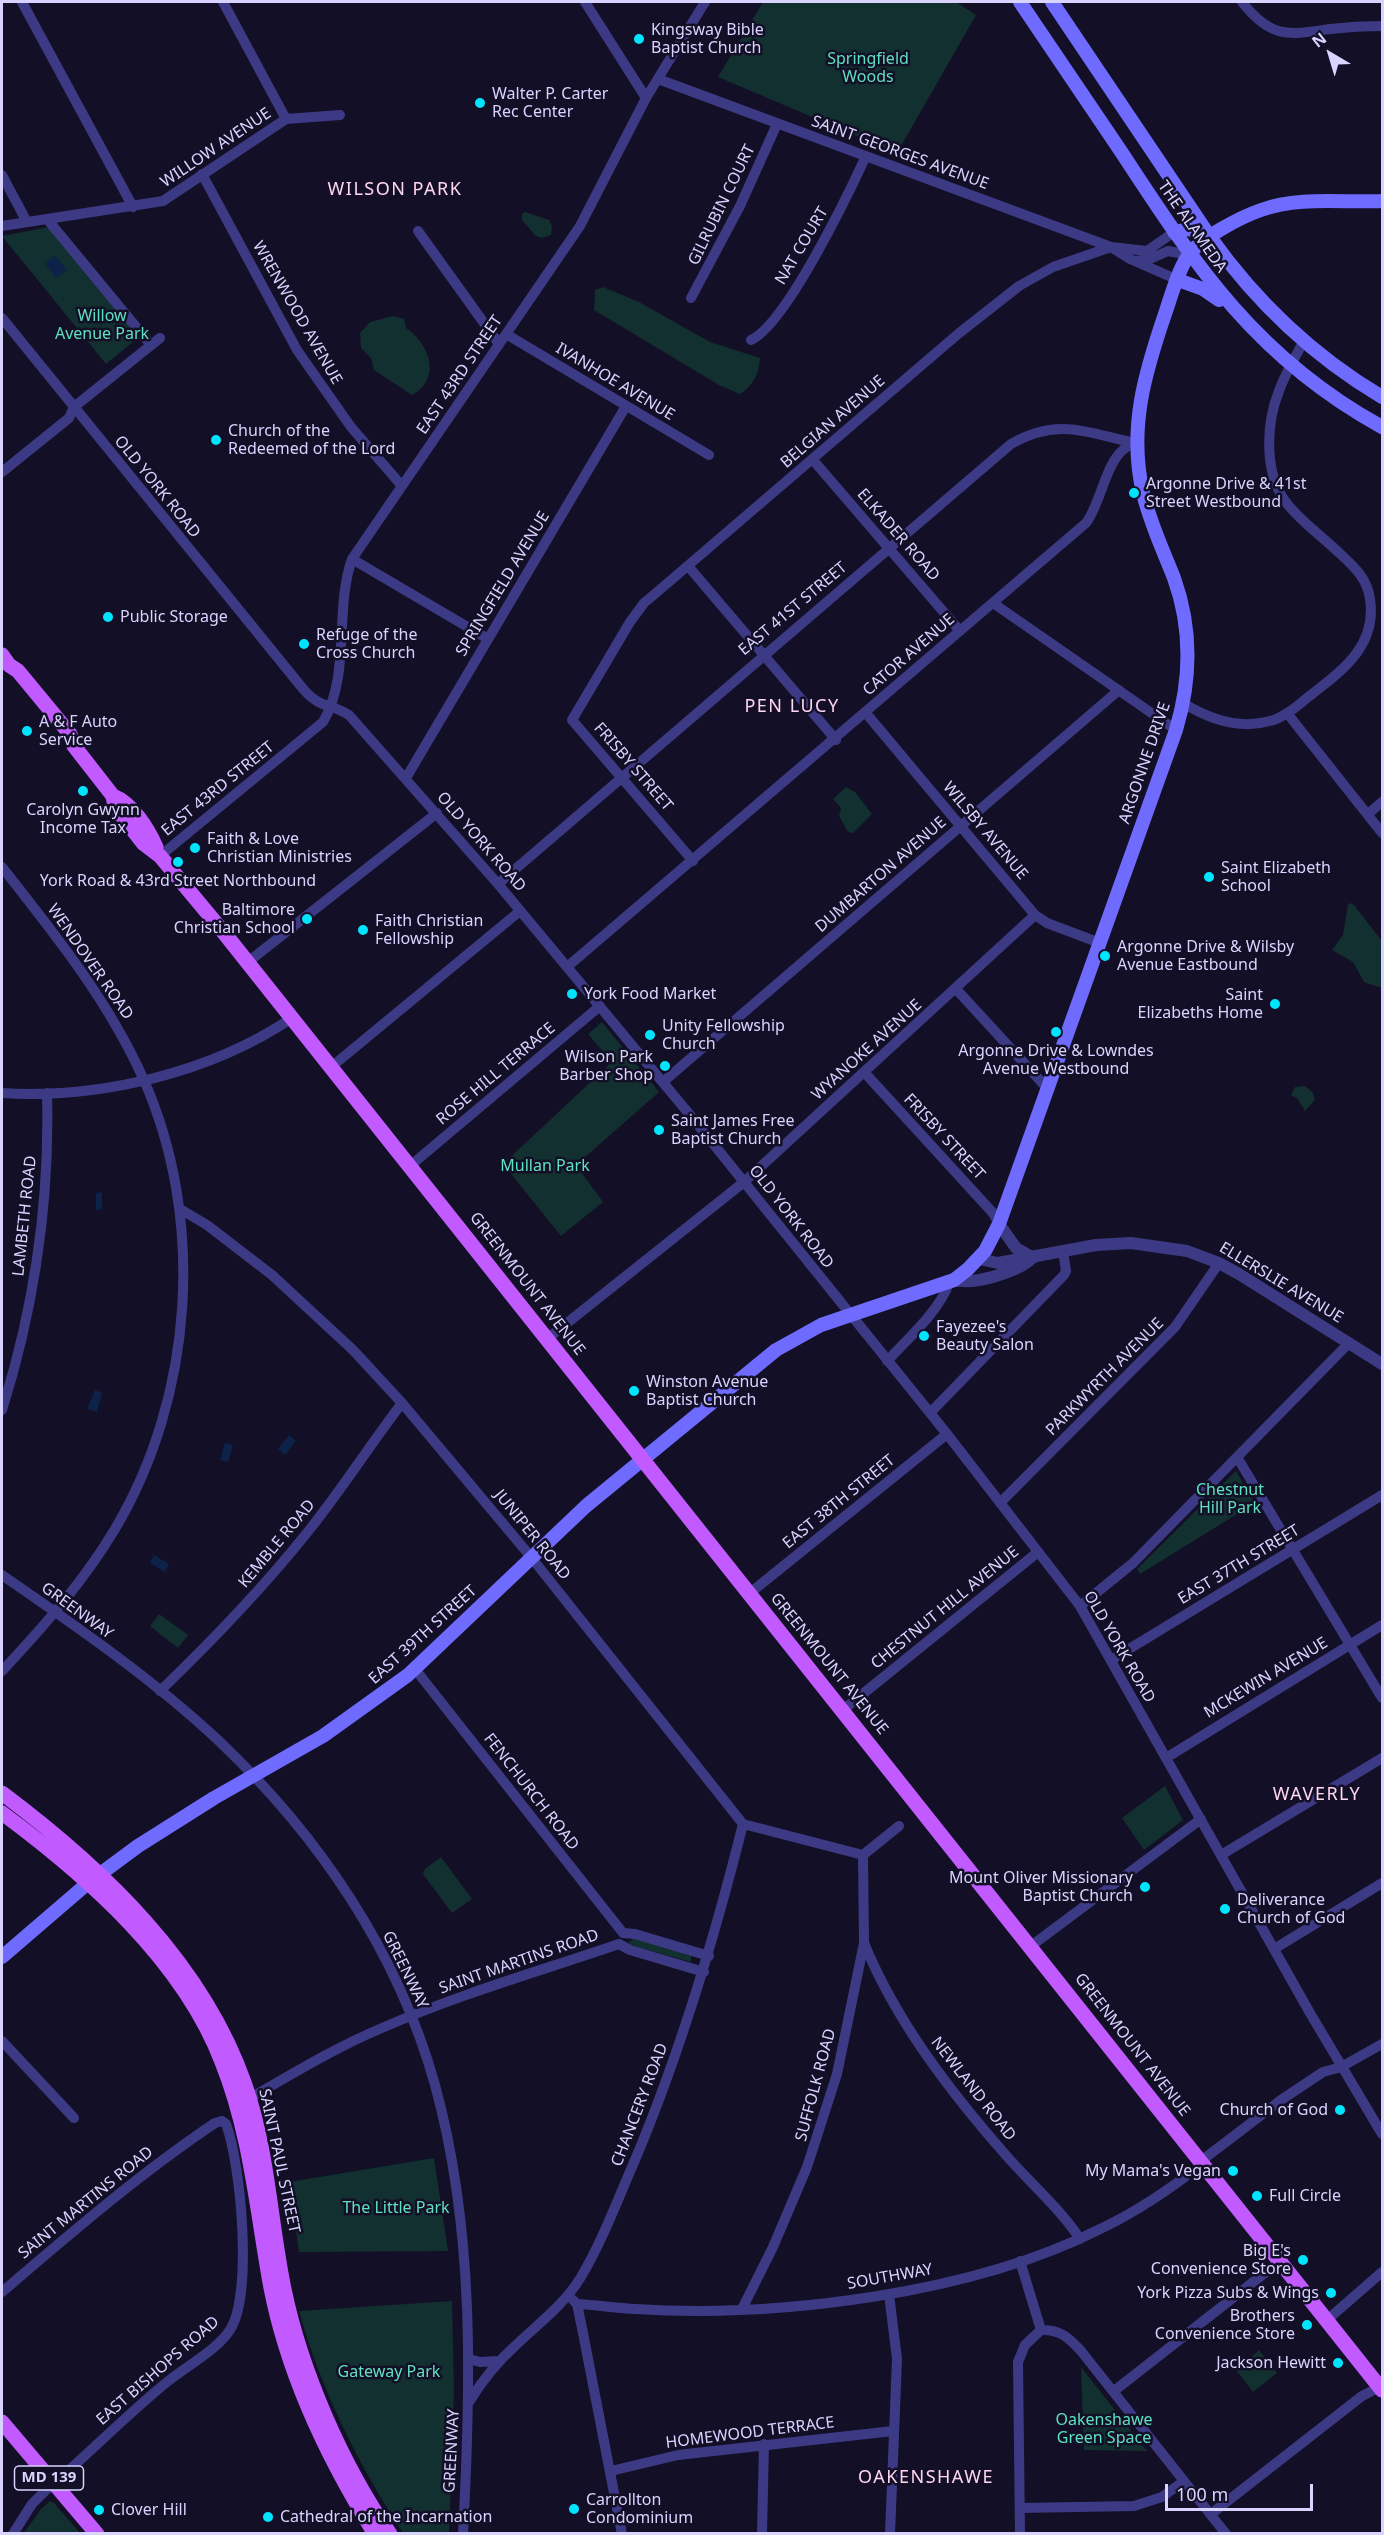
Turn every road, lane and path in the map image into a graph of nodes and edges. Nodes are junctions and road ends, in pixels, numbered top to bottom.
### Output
1 (22, 2) edge
2 (223, 2) edge
3 (585, 2) edge
4 (705, 2) edge
5 (1020, 2) edge
6 (1052, 2) edge
7 (1242, 2) edge
8 (1383, 26) edge
9 (658, 79) junction
10 (646, 98) junction
11 (340, 115) dead end
12 (286, 119) junction
13 (777, 124) junction
14 (866, 156) junction
15 (202, 174) junction
16 (2, 175) edge
17 (1383, 201) edge
18 (133, 207) junction
19 (47, 219) junction
20 (27, 222) junction
21 (2, 226) edge
22 (418, 231) dead end
23 (1174, 232) junction
24 (1210, 237) junction
25 (1111, 247) junction
26 (1189, 255) junction
27 (1130, 259) junction
28 (1178, 280) junction
29 (691, 298) dead end
30 (1234, 310) junction
31 (2, 318) edge
32 (506, 334) junction
33 (160, 338) dead end
34 (751, 340) dead end
35 (1303, 342) junction
36 (499, 344) junction
37 (151, 345) junction
38 (1291, 365) junction
39 (1383, 397) edge
40 (626, 406) junction
41 (74, 407) junction
42 (1383, 427) edge
43 (1136, 443) junction
44 (709, 455) dead end
45 (813, 460) junction
46 (2, 472) edge
47 (402, 486) junction
48 (889, 548) junction
49 (352, 559) junction
50 (688, 566) junction
51 (993, 603) junction
52 (960, 631) junction
53 (488, 639) junction
54 (764, 653) junction
55 (5, 660) edge
56 (1119, 690) junction
57 (1183, 703) junction
58 (332, 708) junction
59 (865, 712) junction
60 (1287, 713) junction
61 (572, 720) joint
62 (1176, 730) junction
63 (836, 740) junction
64 (621, 776) junction
65 (406, 778) junction
66 (1383, 802) edge
67 (437, 813) junction
68 (1368, 814) junction
69 (961, 826) junction
70 (1383, 833) edge
71 (160, 856) junction
72 (693, 861) junction
73 (2, 867) edge
74 (498, 884) junction
75 (520, 911) junction
76 (1035, 915) junction
77 (1100, 943) junction
78 (248, 962) junction
79 (567, 967) junction
80 (956, 989) junction
81 (600, 1006) junction
82 (292, 1018) junction
83 (330, 1068) junction
84 (864, 1072) junction
85 (144, 1080) junction
86 (663, 1082) junction
87 (1047, 1088) junction
88 (2, 1093) edge
89 (47, 1093) junction
90 (410, 1166) junction
91 (744, 1182) junction
92 (180, 1209) junction
93 (999, 1224) junction
94 (1063, 1251) junction
95 (1033, 1258) junction
96 (979, 1259) junction
97 (1219, 1263) junction
98 (951, 1281) junction
99 (849, 1316) junction
100 (547, 1339) junction
101 (1349, 1342) junction
102 (887, 1361) junction
103 (1383, 1364) edge
104 (402, 1403) junction
105 (2, 1410) edge
106 (930, 1413) junction
107 (947, 1434) junction
108 (1237, 1457) junction
109 (643, 1459) junction
110 (1383, 1495) edge
111 (1000, 1503) junction
112 (1294, 1549) junction
113 (1038, 1552) junction
114 (531, 1557) junction
115 (2, 1575) edge
116 (750, 1593) junction
117 (1080, 1606) junction
118 (55, 1612) junction
119 (1383, 1625) edge
120 (1350, 1645) junction
121 (1111, 1660) junction
122 (415, 1669) junction
123 (2, 1671) edge
124 (160, 1691) junction
125 (1383, 1698) edge
126 (843, 1710) junction
127 (1166, 1758) junction
128 (1383, 1758) edge
129 (253, 1776) junction
130 (2, 1793) edge
131 (2, 1813) edge
132 (1201, 1819) junction
133 (743, 1824) junction
134 (899, 1826) dead end
135 (863, 1855) junction
136 (1221, 1856) junction
137 (93, 1879) junction
138 (1383, 1883) edge
139 (621, 1939) junction
140 (864, 1943) junction
141 (1030, 1946) junction
142 (1274, 1949) junction
143 (709, 1956) junction
144 (2, 1957) edge
145 (704, 1972) junction
146 (411, 2016) junction
147 (2, 2041) edge
148 (1383, 2044) edge
149 (1341, 2067) junction
150 (243, 2102) junction
151 (74, 2118) dead end
152 (222, 2121) joint
153 (1383, 2134) edge
154 (1201, 2161) junction
155 (1185, 2177) dead end
156 (1080, 2239) junction
157 (1020, 2261) junction
158 (1280, 2261) junction
159 (1383, 2272) edge
160 (2, 2292) edge
161 (889, 2294) junction
162 (573, 2300) junction
163 (742, 2309) junction
164 (1327, 2320) junction
165 (1041, 2330) junction
166 (469, 2359) junction
167 (499, 2361) junction
168 (1382, 2388) edge
169 (1114, 2391) junction
170 (469, 2403) junction
171 (2, 2422) edge
172 (894, 2431) junction
173 (764, 2444) junction
174 (611, 2471) junction
175 (1184, 2481) junction
176 (54, 2483) junction
177 (1020, 2508) junction
178 (1210, 2514) junction
179 (13, 2534) edge
180 (98, 2534) edge
181 (375, 2534) edge
182 (390, 2534) edge
183 (463, 2534) edge
184 (622, 2534) edge
185 (762, 2534) edge
186 (890, 2534) edge
187 (1020, 2534) edge
188 (1226, 2534) edge

1 - 18 street
2 - 12 street
3 - 10 street
4 - 9 street, EAST 43RD STREET
5 - 23 main road, THE ALAMEDA
6 - 24 main road, THE ALAMEDA
7 - 8 street
9 - 10 street, EAST 43RD STREET
9 - 13 street, SAINT GEORGES AVENUE
10 - 32 street, EAST 43RD STREET
11 - 12 street, WILLOW AVENUE
12 - 15 street, WILLOW AVENUE
13 - 14 street, SAINT GEORGES AVENUE
13 - 29 street, GILRUBIN COURT
14 - 25 street, SAINT GEORGES AVENUE
14 - 34 street, NAT COURT
15 - 18 street, WILLOW AVENUE
15 - 47 street, WRENWOOD AVENUE
16 - 20 street
17 - 24 main road, ARGONNE DRIVE
18 - 19 street, WILLOW AVENUE
19 - 20 street, WILLOW AVENUE
19 - 37 street
20 - 21 street, WILLOW AVENUE
22 - 36 street
23 - 24 main road
23 - 25 street, BELGIAN AVENUE
23 - 26 main road, THE ALAMEDA
24 - 26 main road, ARGONNE DRIVE
24 - 35 main road, THE ALAMEDA
25 - 27 street, SAINT GEORGES AVENUE
25 - 45 street, BELGIAN AVENUE
26 - 27 street
26 - 28 main road, ARGONNE DRIVE
26 - 30 main road, THE ALAMEDA
27 - 28 street, SAINT GEORGES AVENUE
28 - 30 main road
28 - 43 main road, ARGONNE DRIVE
30 - 38 main road, THE ALAMEDA
31 - 41 street, OLD YORK ROAD
32 - 36 street, EAST 43RD STREET
32 - 40 street, IVANHOE AVENUE
33 - 37 street
35 - 38 street
35 - 39 main road, THE ALAMEDA
36 - 47 street, EAST 43RD STREET
37 - 41 street
38 - 42 main road, THE ALAMEDA
38 - 60 street
40 - 44 street, IVANHOE AVENUE
40 - 53 street, SPRINGFIELD AVENUE
41 - 46 street
41 - 58 street, OLD YORK ROAD
43 - 48 street, EAST 41ST STREET
43 - 51 street, CATOR AVENUE
43 - 57 main road, ARGONNE DRIVE
45 - 48 street, ELKADER ROAD
45 - 50 street, BELGIAN AVENUE
47 - 49 street, EAST 43RD STREET
48 - 52 street, ELKADER ROAD
48 - 54 street, EAST 41ST STREET
49 - 53 street
49 - 58 street, EAST 43RD STREET
50 - 54 street
50 - 61 street, BELGIAN AVENUE
51 - 52 street, CATOR AVENUE
51 - 56 street
52 - 59 street, CATOR AVENUE
53 - 65 street, SPRINGFIELD AVENUE
54 - 63 street
54 - 64 street, EAST 41ST STREET
55 - 71 main road, GREENMOUNT AVENUE
56 - 62 street
56 - 69 street, DUMBARTON AVENUE
57 - 60 street
57 - 62 main road, ARGONNE DRIVE
58 - 65 street, OLD YORK ROAD
58 - 71 street, EAST 43RD STREET
59 - 63 street, CATOR AVENUE
59 - 69 street, WILSBY AVENUE
60 - 68 street
61 - 64 street, FRISBY STREET
62 - 77 main road, ARGONNE DRIVE
63 - 72 street, CATOR AVENUE
64 - 72 street, FRISBY STREET
64 - 74 street, EAST 41ST STREET
65 - 67 street, OLD YORK ROAD
66 - 68 street
67 - 74 street, OLD YORK ROAD
67 - 78 street
68 - 70 street
69 - 76 street, WILSBY AVENUE
69 - 86 street, DUMBARTON AVENUE
71 - 78 main road, GREENMOUNT AVENUE
72 - 79 street, CATOR AVENUE
73 - 85 street, WENDOVER ROAD
74 - 75 street, OLD YORK ROAD
75 - 79 street, OLD YORK ROAD
75 - 83 street
76 - 77 street, WILSBY AVENUE
76 - 80 street, WYANOKE AVENUE
77 - 87 main road, ARGONNE DRIVE
78 - 82 main road, GREENMOUNT AVENUE
79 - 81 street, OLD YORK ROAD
80 - 84 street, WYANOKE AVENUE
80 - 87 street
81 - 86 street, OLD YORK ROAD
81 - 90 street, ROSE HILL TERRACE
82 - 83 main road, GREENMOUNT AVENUE
82 - 85 street
83 - 90 main road, GREENMOUNT AVENUE
84 - 91 street, WYANOKE AVENUE
84 - 93 street, FRISBY STREET
85 - 89 street
85 - 92 street, WENDOVER ROAD
86 - 91 street, OLD YORK ROAD
87 - 93 main road, ARGONNE DRIVE
88 - 89 street
89 - 105 street, LAMBETH ROAD
90 - 100 main road, GREENMOUNT AVENUE
91 - 99 street, OLD YORK ROAD
91 - 100 street, WYANOKE AVENUE
92 - 104 street, JUNIPER ROAD
92 - 118 street, WENDOVER ROAD
93 - 95 street
93 - 96 main road, ARGONNE DRIVE
94 - 95 street, ELLERSLIE AVENUE
94 - 97 street, ELLERSLIE AVENUE
94 - 106 street
95 - 96 street, ELLERSLIE AVENUE
95 - 98 street
96 - 98 main road, ARGONNE DRIVE
97 - 101 street, ELLERSLIE AVENUE
97 - 111 street, PARKWYRTH AVENUE
98 - 99 main road
98 - 102 street
99 - 102 street, OLD YORK ROAD
99 - 109 main road, EAST 39TH STREET
100 - 109 main road, GREENMOUNT AVENUE
101 - 103 street, ELLERSLIE AVENUE
101 - 108 street
102 - 106 street, OLD YORK ROAD
104 - 114 street, JUNIPER ROAD
104 - 124 street, KEMBLE ROAD
106 - 107 street, OLD YORK ROAD
107 - 111 street, OLD YORK ROAD
107 - 116 street, EAST 38TH STREET
108 - 112 street
108 - 117 street
109 - 114 main road, EAST 39TH STREET
109 - 116 main road, GREENMOUNT AVENUE
110 - 112 street, EAST 37TH STREET
111 - 113 street, OLD YORK ROAD
112 - 120 street
112 - 121 street, EAST 37TH STREET
113 - 117 street, OLD YORK ROAD
113 - 126 street, CHESTNUT HILL AVENUE
114 - 122 main road, EAST 39TH STREET
114 - 133 street, JUNIPER ROAD
115 - 118 street, GREENWAY
116 - 126 main road, GREENMOUNT AVENUE
117 - 121 street, OLD YORK ROAD
118 - 123 street, WENDOVER ROAD
118 - 124 street, GREENWAY
119 - 120 street, MCKEWIN AVENUE
120 - 125 street
120 - 127 street, MCKEWIN AVENUE
121 - 127 street, OLD YORK ROAD
122 - 129 main road, EAST 39TH STREET
122 - 139 street, FENCHURCH ROAD
124 - 129 street, GREENWAY
126 - 141 main road, GREENMOUNT AVENUE
127 - 132 street, OLD YORK ROAD
128 - 136 street
129 - 137 main road, EAST 39TH STREET
129 - 146 street, GREENWAY
130 - 137 main road, SAINT PAUL STREET
131 - 137 main road, SAINT PAUL STREET
132 - 136 street, OLD YORK ROAD
132 - 141 street
133 - 135 street
133 - 143 street, CHANCERY ROAD
134 - 135 street
135 - 140 street, SUFFOLK ROAD
136 - 142 street, OLD YORK ROAD
137 - 144 main road, EAST 39TH STREET
137 - 150 main road, SAINT PAUL STREET
138 - 142 street
139 - 143 street
139 - 145 street
139 - 146 street, SAINT MARTINS ROAD
140 - 156 street, NEWLAND ROAD
140 - 163 street, SUFFOLK ROAD
141 - 154 main road, GREENMOUNT AVENUE
142 - 149 street, OLD YORK ROAD
143 - 145 street, CHANCERY ROAD
145 - 162 street, CHANCERY ROAD
146 - 150 street, SAINT MARTINS ROAD
146 - 166 street, GREENWAY
147 - 151 street
148 - 149 street
149 - 153 street, OLD YORK ROAD
149 - 154 street
150 - 181 main road, SAINT PAUL STREET
150 - 182 main road, SAINT PAUL STREET
152 - 160 street, SAINT MARTINS ROAD
152 - 176 street, EAST BISHOPS ROAD
154 - 158 main road, GREENMOUNT AVENUE
155 - 156 street, SOUTHWAY
156 - 157 street, SOUTHWAY
157 - 161 street, SOUTHWAY
157 - 165 street
158 - 164 main road, GREENMOUNT AVENUE
158 - 169 street
159 - 164 street
161 - 163 street, SOUTHWAY
161 - 172 street
162 - 163 street, SOUTHWAY
162 - 167 street, CHANCERY ROAD
162 - 174 street
164 - 168 main road, GREENMOUNT AVENUE
165 - 169 street
165 - 177 street
166 - 167 street
166 - 170 street, GREENWAY
167 - 170 street, CHANCERY ROAD
168 - 178 street
169 - 175 street
170 - 183 street, GREENWAY
171 - 176 main road, MD 139
172 - 173 street, HOMEWOOD TERRACE
172 - 186 street
173 - 174 street, HOMEWOOD TERRACE
173 - 185 street
174 - 184 street
175 - 177 street
175 - 178 street
176 - 179 street, EAST BISHOPS ROAD
176 - 180 main road, MD 139
177 - 187 street
178 - 188 street

